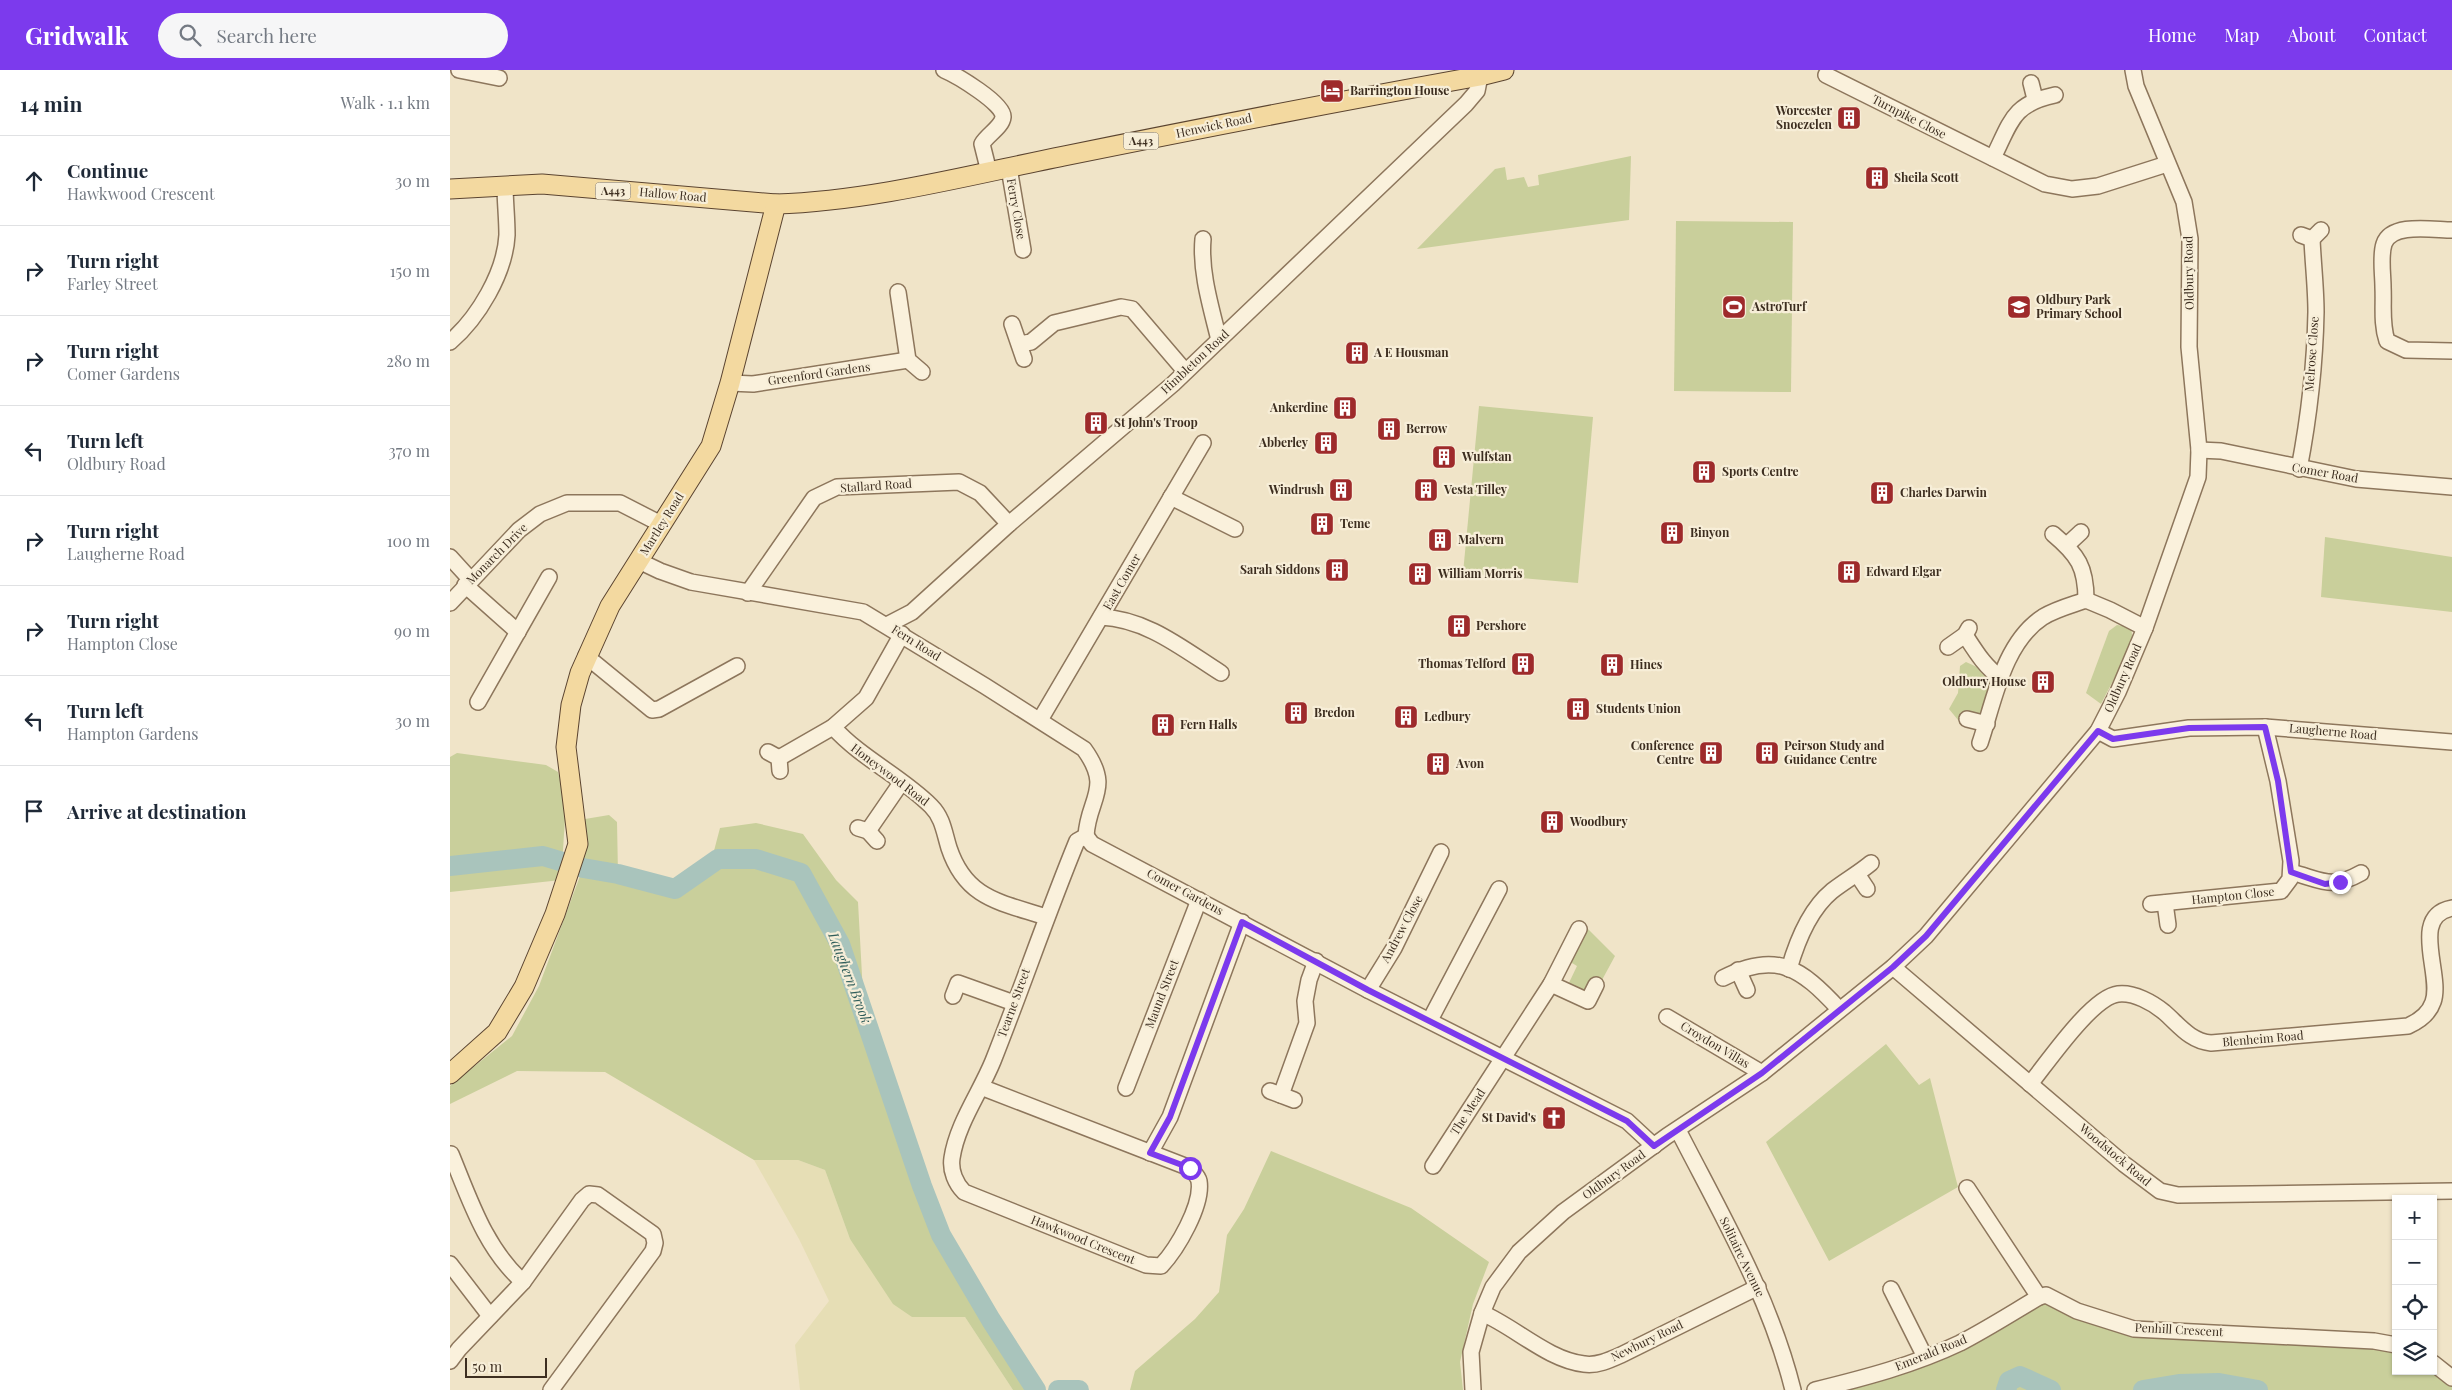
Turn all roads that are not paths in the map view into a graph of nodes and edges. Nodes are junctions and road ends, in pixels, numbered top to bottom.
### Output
1 (459, 70) edge
2 (944, 70) edge
3 (1504, 70) edge
4 (2134, 70) edge
5 (1826, 75) dead end
6 (1480, 76) junction
7 (499, 78) dead end
8 (2031, 84) dead end
9 (2055, 95) dead end
10 (2035, 99) junction
11 (1993, 158) junction
12 (2167, 164) junction
13 (1009, 168) junction
14 (989, 172) junction
15 (504, 185) junction
16 (450, 189) edge
17 (776, 204) junction
18 (2452, 230) edge
19 (2311, 234) dead end
20 (1203, 239) dead end
21 (1023, 250) dead end
22 (897, 290) dead end
23 (1012, 324) dead end
24 (1219, 340) junction
25 (450, 342) edge
26 (1020, 344) junction
27 (2452, 351) edge
28 (1024, 359) dead end
29 (908, 360) junction
30 (1185, 371) junction
31 (922, 372) dead end
32 (730, 383) junction
33 (1203, 443) dead end
34 (2199, 450) junction
35 (2299, 469) junction
36 (2452, 487) edge
37 (1171, 497) junction
38 (661, 524) junction
39 (1009, 524) junction
40 (1235, 529) dead end
41 (2081, 532) dead end
42 (2053, 534) dead end
43 (2067, 546) junction
44 (450, 557) edge
45 (639, 561) junction
46 (549, 577) dead end
47 (468, 582) junction
48 (748, 593) junction
49 (2086, 600) junction
50 (450, 603) edge
51 (1101, 617) junction
52 (886, 625) junction
53 (2145, 628) junction
54 (518, 632) junction
55 (902, 634) junction
56 (1948, 647) dead end
57 (586, 656) junction
58 (725, 667) dead end
59 (1221, 673) dead end
60 (2001, 678) junction
61 (478, 702) dead end
62 (1967, 719) dead end
63 (1040, 720) junction
64 (1986, 724) junction
65 (833, 727) junction
66 (2265, 727) junction
67 (2098, 731) junction
68 (2452, 742) edge
69 (1980, 743) dead end
70 (775, 760) dead end
71 (901, 783) junction
72 (868, 833) dead end
73 (1086, 836) junction
74 (1442, 852) dead end
75 (1871, 863) dead end
76 (2291, 872) junction
77 (2361, 873) dead end
78 (1857, 874) junction
79 (1499, 889) dead end
80 (1867, 889) dead end
81 (1199, 900) junction
82 (2452, 908) edge
83 (1046, 917) junction
84 (1242, 922) junction
85 (2168, 925) dead end
86 (1579, 929) dead end
87 (1316, 961) junction
88 (1893, 967) junction
89 (1789, 969) junction
90 (1738, 970) junction
91 (1722, 978) dead end
92 (1551, 984) junction
93 (1596, 985) dead end
94 (1368, 990) junction
95 (1746, 990) dead end
96 (953, 996) dead end
97 (1014, 1003) junction
98 (1839, 1008) junction
99 (1667, 1017) dead end
100 (1430, 1020) junction
101 (1503, 1058) junction
102 (1762, 1073) junction
103 (450, 1074) edge
104 (2030, 1084) junction
105 (981, 1087) junction
106 (1126, 1088) dead end
107 (1282, 1096) dead end
108 (1678, 1130) junction
109 (1654, 1146) junction
110 (1150, 1153) junction
111 (451, 1154) dead end
112 (1433, 1166) dead end
113 (954, 1175) joint
114 (1968, 1190) dead end
115 (2452, 1191) edge
116 (450, 1264) edge
117 (522, 1282) junction
118 (1758, 1287) junction
119 (1891, 1289) dead end
120 (2039, 1297) junction
121 (1482, 1313) junction
122 (490, 1316) junction
123 (2392, 1344) edge
124 (1925, 1357) junction
125 (450, 1361) edge
126 (2437, 1365) edge
127 (2451, 1374) edge
128 (552, 1390) edge
129 (1473, 1390) edge
130 (1794, 1390) edge
131 (1815, 1390) edge

1 - 7 street
2 - 14 street
3 - 6 main road, Henwick Road / A443
4 - 12 street, Oldbury Road
5 - 11 street, Turnpike Close
6 - 13 main road, Henwick Road / A443
6 - 24 street, Himbleton Road
8 - 10 street
9 - 10 street
10 - 11 street
11 - 12 street, Turnpike Close
12 - 34 street, Oldbury Road
13 - 14 main road, Henwick Road / A443
13 - 21 street, Ferry Close
14 - 17 main road, Henwick Road / A443
15 - 16 main road, Hallow Road / A443
15 - 17 main road, Hallow Road / A443
15 - 25 street
17 - 32 main road, Martley Road
18 - 27 street
19 - 35 street, Melrose Close
20 - 24 street
22 - 29 street
23 - 26 street
24 - 30 street, Himbleton Road
26 - 28 street
26 - 30 street
29 - 31 street
29 - 32 street, Greenford Gardens
30 - 39 street, Himbleton Road
32 - 38 main road, Martley Road
33 - 37 street, East Comer
34 - 35 street, Comer Road
34 - 53 street, Oldbury Road
35 - 36 street, Comer Road
37 - 40 street
37 - 51 street, East Comer
38 - 45 main road, Martley Road
38 - 47 street, Monarch Drive
39 - 48 street, Stallard Road
39 - 52 street, Himbleton Road
41 - 43 street
42 - 43 street
43 - 49 street
44 - 47 street
45 - 48 street, Fern Road
45 - 57 main road, Martley Road
46 - 54 street
47 - 50 street, Monarch Drive
47 - 54 street
48 - 52 street, Fern Road
49 - 53 street
49 - 60 street
51 - 59 street
51 - 63 street, East Comer
52 - 55 street, Fern Road
53 - 67 street, Oldbury Road
54 - 61 street
55 - 63 street, Fern Road
55 - 65 street
56 - 60 street
57 - 58 street
57 - 103 main road, Martley Road
60 - 64 street
62 - 64 street
63 - 73 street, Fern Road
64 - 69 street
65 - 70 street
65 - 71 street, Honeywood Road
66 - 67 street, Laugherne Road
66 - 68 street, Laugherne Road
66 - 76 street
67 - 88 street, Oldbury Road
71 - 72 street
71 - 83 street, Honeywood Road
73 - 81 street, Comer Gardens
73 - 83 street, Tearne Street
74 - 94 street, Andrew Close
75 - 78 street
76 - 77 street
76 - 85 street, Hampton Close
78 - 80 street
78 - 89 street
79 - 100 street
81 - 84 street, Comer Gardens
81 - 106 street, Maund Street
82 - 104 street, Blenheim Road
83 - 97 street, Tearne Street
84 - 87 street, Comer Gardens
84 - 110 street
86 - 92 street, The Mead
87 - 94 street, Comer Gardens
87 - 107 street
88 - 98 street, Oldbury Road
88 - 104 street, Woodstock Road
89 - 90 street
89 - 98 street
90 - 91 street
90 - 95 street
92 - 93 street
92 - 101 street, The Mead
94 - 100 street, Comer Gardens
96 - 97 street
97 - 105 street, Tearne Street
98 - 102 street, Oldbury Road
99 - 102 street, Croydon Villas
100 - 101 street, Comer Gardens
101 - 109 street, Comer Gardens
101 - 112 street, The Mead
102 - 108 street, Oldbury Road
104 - 115 street, Woodstock Road
105 - 110 street, Hawkwood Crescent
105 - 113 street, Tearne Street
108 - 109 street, Oldbury Road
108 - 118 street, Solitaire Avenue
109 - 121 street, Oldbury Road
110 - 113 street, Hawkwood Crescent
111 - 117 street
114 - 120 street
116 - 122 street
117 - 122 street
117 - 128 street
118 - 121 street, Newbury Road
118 - 130 street, Solitaire Avenue
119 - 124 street
120 - 123 street, Penhill Crescent
120 - 124 street, Emerald Road
121 - 129 street, Oldbury Road
122 - 125 street
124 - 131 street, Emerald Road
126 - 127 street

